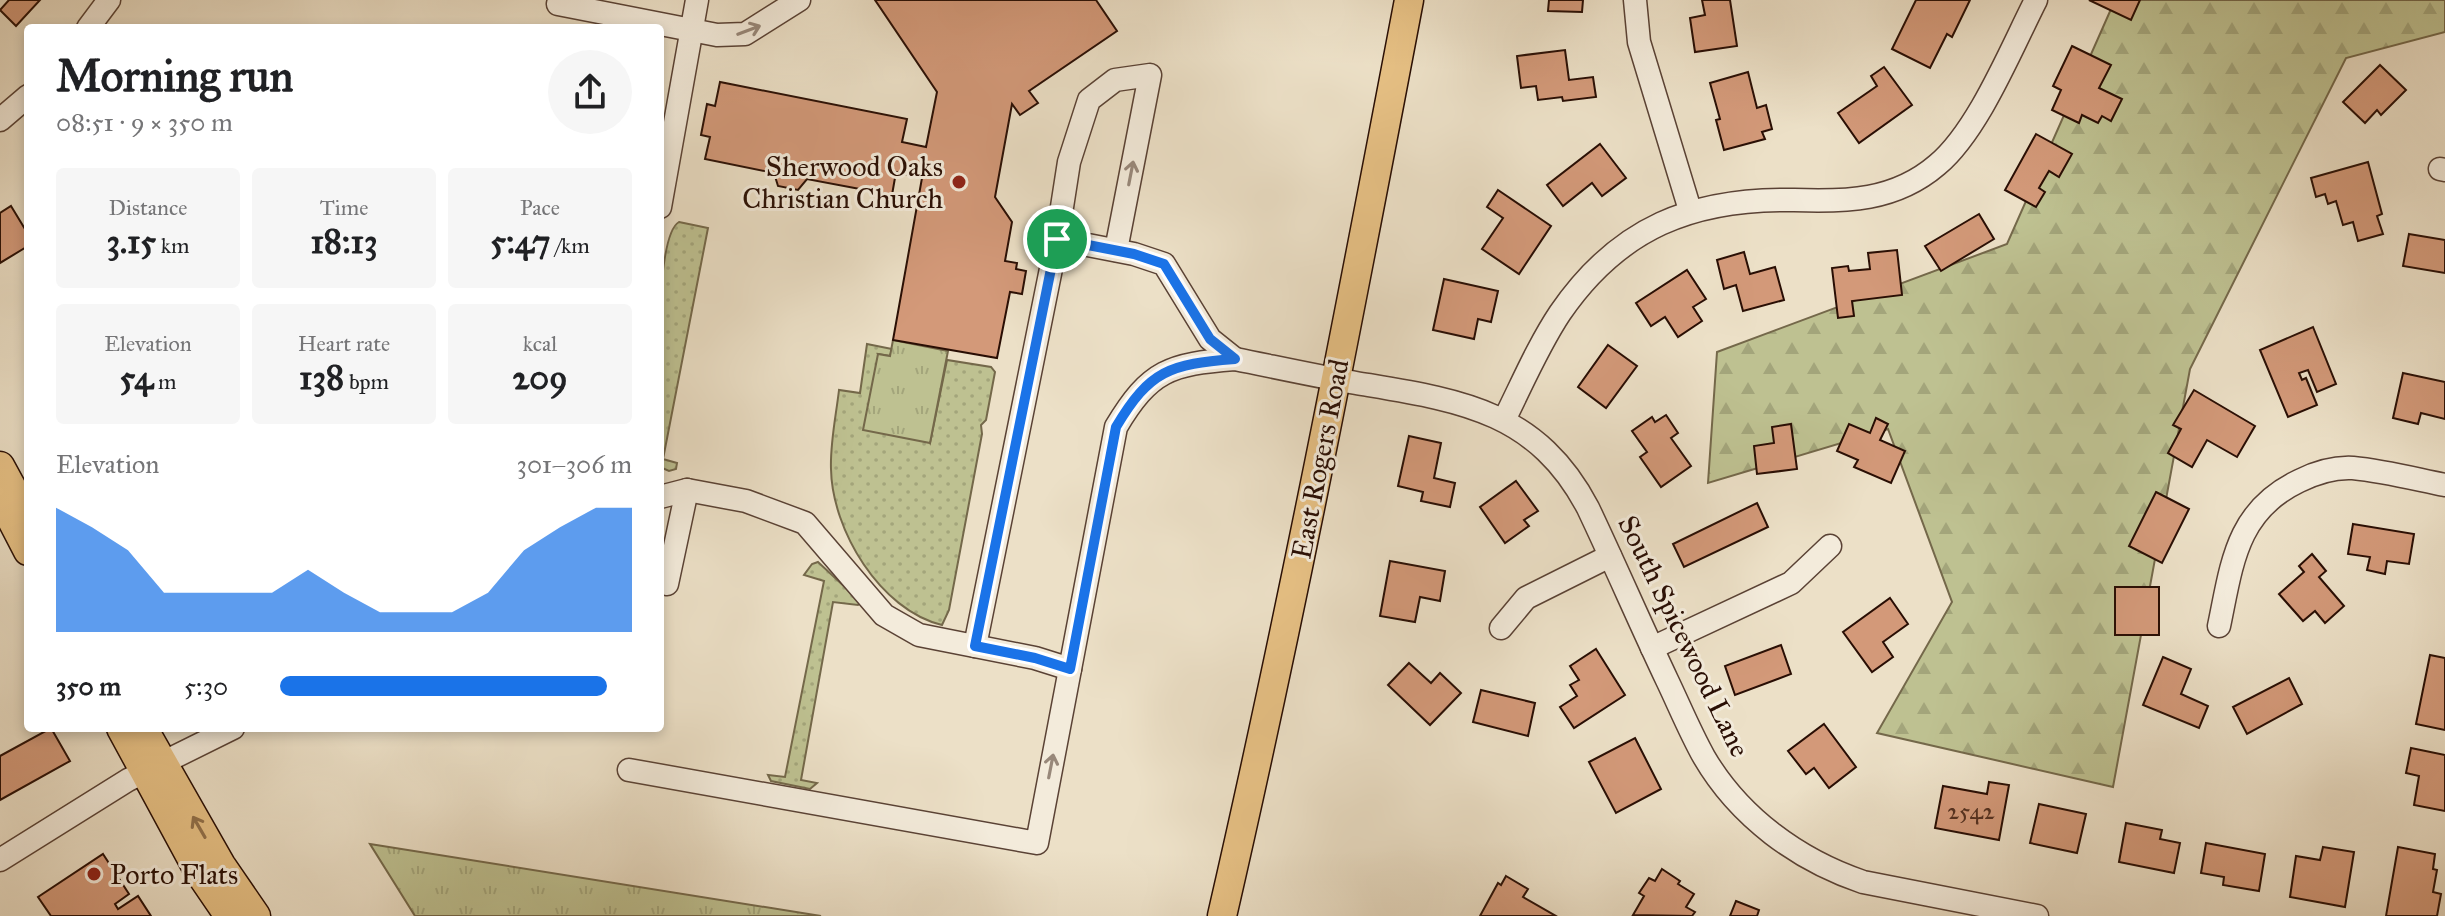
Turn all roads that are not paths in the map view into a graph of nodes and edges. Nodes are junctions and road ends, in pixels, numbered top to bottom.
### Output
1 (109, 0) edge
2 (697, 0) edge
3 (799, 0) edge
4 (1409, 0) edge
5 (1635, 0) edge
6 (2036, 0) edge
7 (551, 1) edge
8 (91, 24) edge
9 (658, 24) edge
10 (664, 25) edge
11 (691, 31) junction
12 (24, 99) edge
13 (0, 120) edge
14 (664, 184) edge
15 (1690, 210) junction
16 (1057, 239) junction
17 (1116, 250) junction
18 (1235, 359) junction
19 (1337, 380) junction
20 (1504, 420) junction
21 (0, 466) edge
22 (2445, 485) edge
23 (687, 490) junction
24 (664, 496) edge
25 (0, 497) edge
26 (24, 510) edge
27 (24, 543) edge
28 (1830, 546) dead end
29 (1610, 556) junction
30 (667, 584) dead end
31 (2219, 626) dead end
32 (1501, 628) dead end
33 (975, 646) junction
34 (1652, 648) junction
35 (1070, 669) junction
36 (124, 732) edge
37 (144, 732) edge
38 (225, 732) edge
39 (154, 767) junction
40 (629, 770) dead end
41 (0, 860) edge
42 (229, 916) edge
43 (256, 916) edge
44 (1222, 916) edge
45 (2037, 916) edge

1 - 8 street
2 - 11 street
11 -> 3 street
4 - 19 main road, East Rogers Road
5 - 15 street
6 - 15 street
7 - 9 street
10 - 11 street
11 - 14 street
12 - 13 street
15 - 20 street
16 - 17 street
17 -> 16 street
16 - 33 street
17 - 18 street
18 - 19 street, South Spicewood Lane
18 - 35 street
19 - 20 street, South Spicewood Lane
19 - 44 main road, East Rogers Road
20 - 29 street, South Spicewood Lane
21 - 26 main road
22 - 31 street
23 - 24 street
23 - 30 street
23 - 33 street
25 - 27 main road
28 - 34 street
29 - 32 street
29 - 34 street, South Spicewood Lane
33 - 35 street
34 - 45 street, South Spicewood Lane
40 -> 35 street
36 - 39 main road
37 - 39 main road
38 - 39 street
39 - 41 street
39 - 42 main road
43 -> 39 main road

